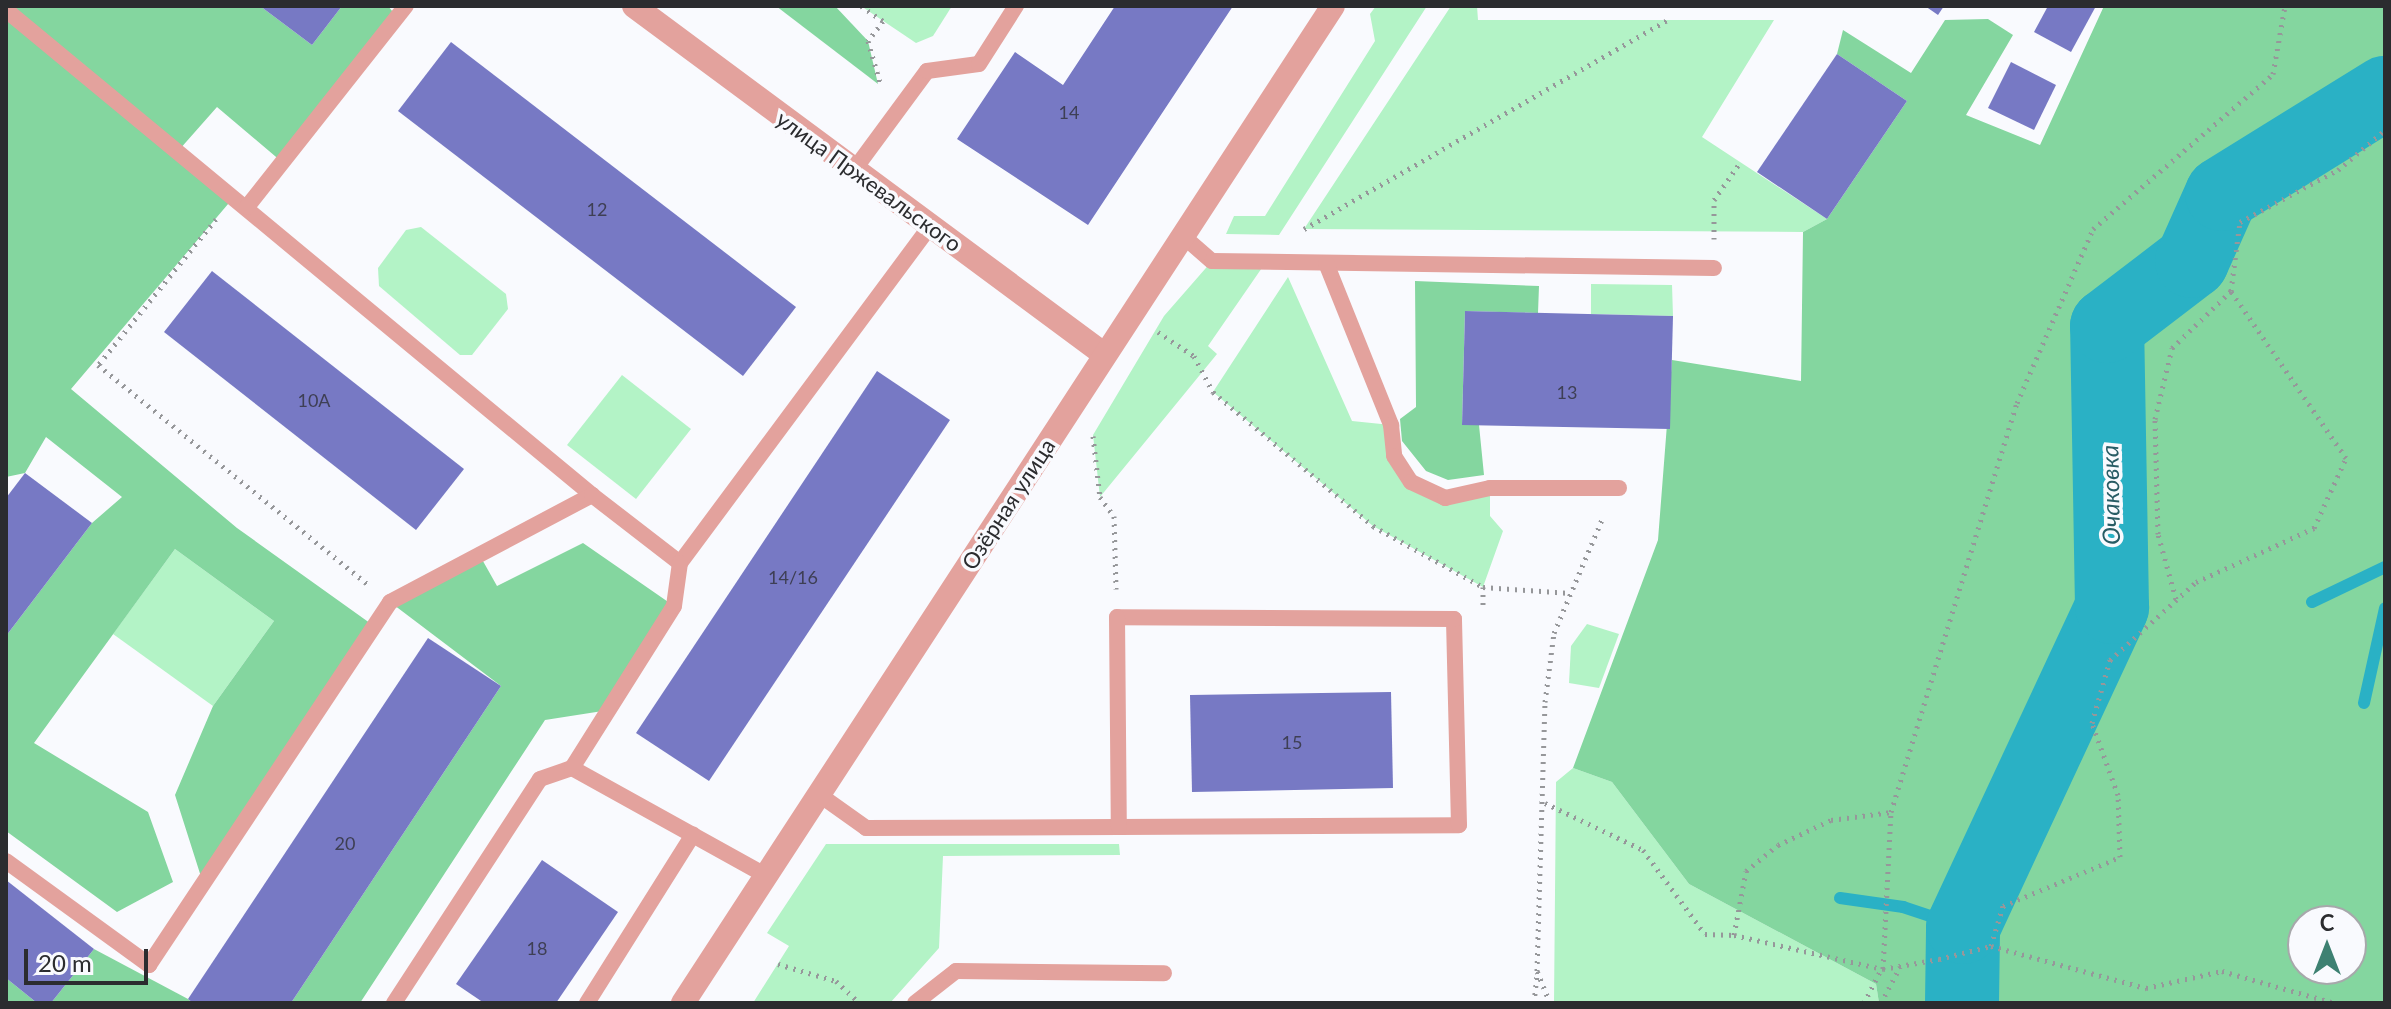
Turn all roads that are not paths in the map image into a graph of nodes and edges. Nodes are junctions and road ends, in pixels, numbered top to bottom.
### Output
1 (406, 6) edge
2 (634, 6) edge
3 (1016, 6) edge
4 (1333, 6) edge
5 (6, 10) edge
6 (854, 170) junction
7 (241, 202) junction
8 (930, 226) junction
9 (1183, 236) junction
10 (1326, 263) junction
11 (1714, 268) road end
12 (1105, 355) junction
13 (1619, 488) road end
14 (592, 495) junction
15 (680, 563) junction
16 (572, 768) junction
17 (817, 793) junction
18 (1119, 827) junction
19 (693, 835) junction
20 (6, 861) edge
21 (765, 875) junction
22 (1164, 973) dead end
23 (394, 1003) edge
24 (587, 1003) edge
25 (683, 1003) edge
26 (915, 1003) edge

1 - 7 lane
2 - 6 street, улица Пржевальского
3 - 6 lane
4 - 9 street, Озёрная улица
5 - 7 lane
6 - 8 street, улица Пржевальского
7 - 14 lane
8 - 12 street, улица Пржевальского
8 - 15 lane
9 - 10 lane
9 - 12 street, Озёрная улица
10 - 11 lane
10 - 13 lane
12 - 17 street, Озёрная улица
14 - 15 lane
14 - 20 lane
15 - 16 lane
16 - 19 lane
16 - 23 lane
17 - 18 lane
17 - 21 street, Озёрная улица
18 - 18 lane
19 - 21 lane
19 - 24 lane
21 - 25 street, Озёрная улица
22 - 26 lane

